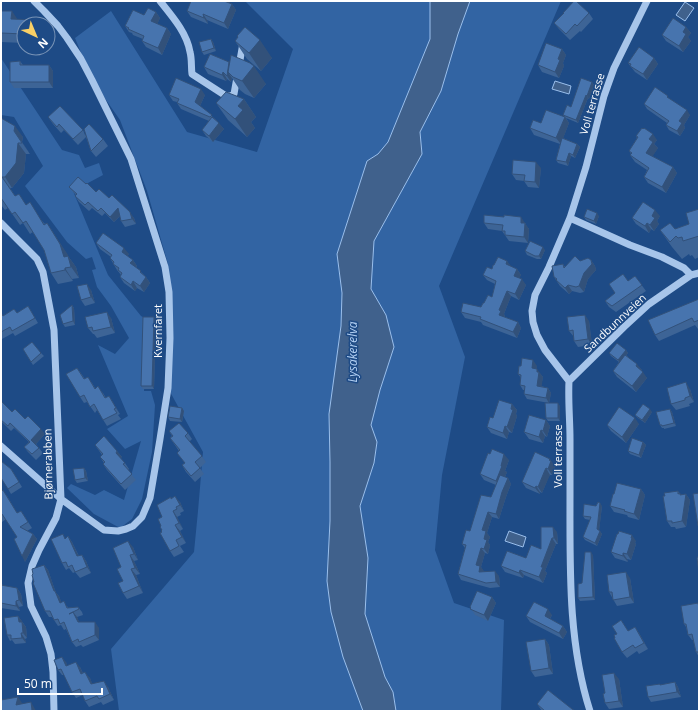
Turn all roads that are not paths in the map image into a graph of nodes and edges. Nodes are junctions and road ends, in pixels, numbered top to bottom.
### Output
1 (34, 1) edge
2 (160, 1) edge
3 (646, 1) edge
4 (244, 38) edge
5 (570, 218) junction
6 (1, 223) edge
7 (699, 273) edge
8 (690, 275) junction
9 (569, 381) junction
10 (1, 446) edge
11 (61, 499) junction
12 (54, 711) edge
13 (590, 711) edge

1 - 11 street, Kvernfaret
2 - 4 street
3 - 5 street, Voll terrasse
5 - 8 street
5 - 9 street, Voll terrasse
6 - 11 street, Bjørnerabben
7 - 8 street, Sandbunnveien
8 - 9 street, Sandbunnveien
9 - 13 street, Voll terrasse
10 - 11 street, Kvernfaret
11 - 12 street, Bjørnerabben

